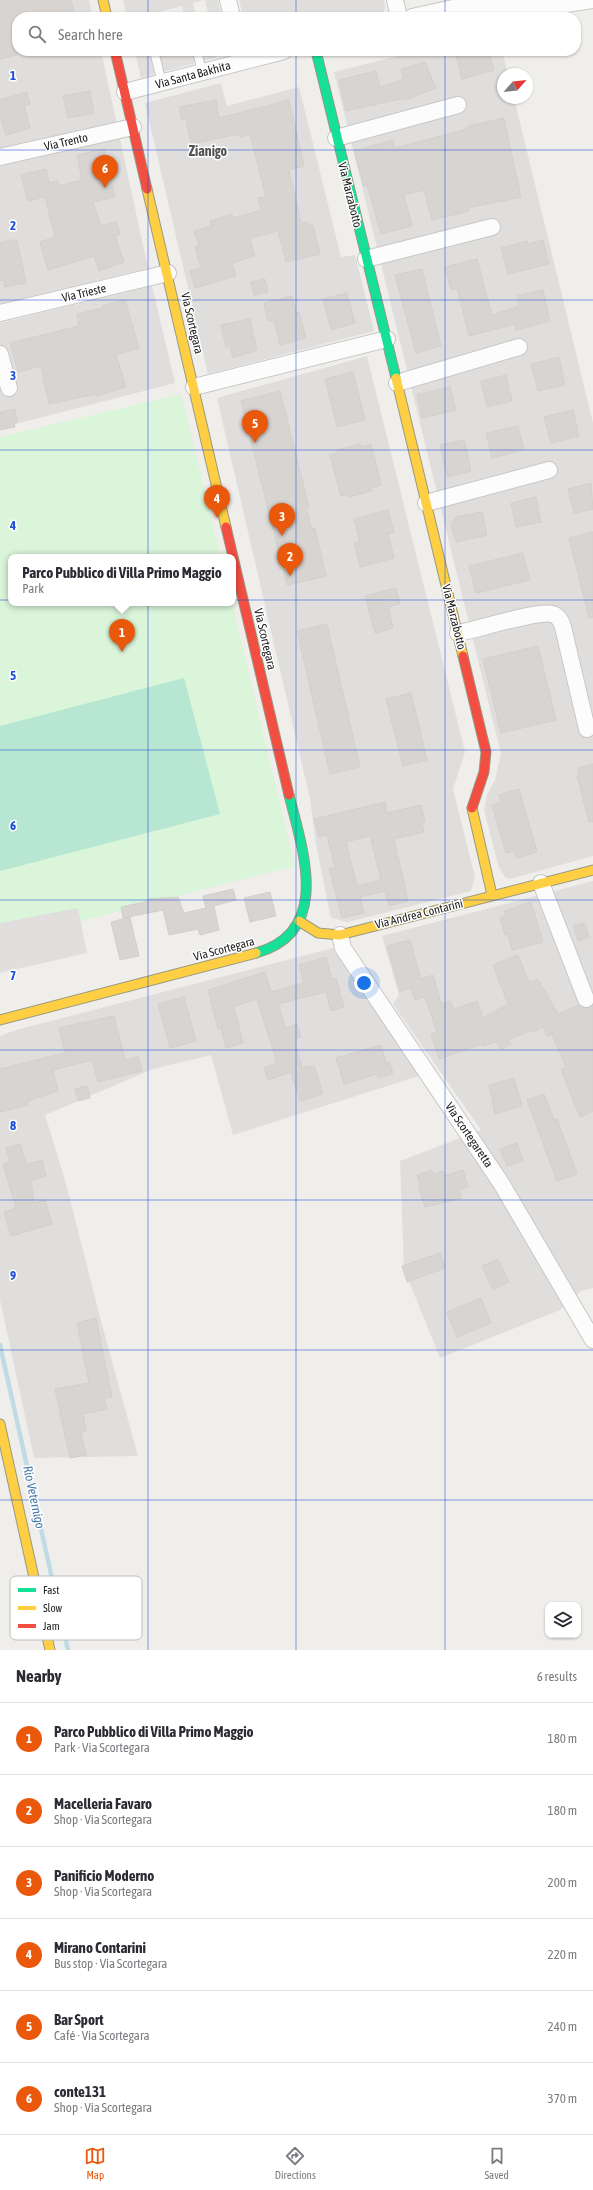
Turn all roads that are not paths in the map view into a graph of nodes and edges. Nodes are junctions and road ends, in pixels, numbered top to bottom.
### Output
1 (103, 0) edge
2 (228, 0) edge
3 (395, 0) edge
4 (593, 0) edge
5 (106, 12) edge
6 (231, 12) edge
7 (398, 12) edge
8 (435, 12) edge
9 (116, 56) edge
10 (155, 56) edge
11 (198, 56) edge
12 (240, 56) edge
13 (317, 56) edge
14 (202, 72) junction
15 (162, 83) junction
16 (125, 92) junction
17 (458, 105) dead end
18 (133, 127) junction
19 (336, 138) junction
20 (0, 158) edge
21 (492, 227) dead end
22 (366, 259) junction
23 (168, 273) junction
24 (0, 313) edge
25 (386, 339) junction
26 (519, 347) dead end
27 (0, 354) edge
28 (397, 383) junction
29 (194, 387) junction
30 (9, 388) dead end
31 (548, 470) dead end
32 (426, 503) junction
33 (233, 554) edge
34 (236, 569) edge
35 (458, 633) junction
36 (587, 729) dead end
37 (593, 870) edge
38 (541, 882) junction
39 (492, 895) junction
40 (299, 921) junction
41 (340, 934) junction
42 (586, 999) dead end
43 (0, 1020) edge
44 (593, 1340) edge
45 (0, 1424) edge
46 (34, 1576) edge
47 (48, 1640) edge
48 (50, 1650) edge

1 - 5 street
2 - 6 street
3 - 7 street
4 - 8 street
9 - 16 street, Via Scortegara
10 - 15 lane
11 - 14 lane
12 - 14 street, Via Santa Bakhita
13 - 19 street, Via Marzabotto
14 - 15 street, Via Santa Bakhita
15 - 16 street, Via Santa Bakhita
16 - 18 street, Via Scortegara
17 - 19 street
18 - 20 street, Via Trento
18 - 23 street, Via Scortegara
19 - 22 street, Via Marzabotto
21 - 22 street
22 - 25 street, Via Marzabotto
23 - 24 street, Via Trieste
23 - 29 street, Via Scortegara
25 - 28 street, Via Marzabotto
25 - 29 street
26 - 28 street
27 - 30 street
28 - 32 street, Via Marzabotto
29 - 33 street, Via Scortegara
31 - 32 street
32 - 35 street, Via Marzabotto
34 - 40 street, Via Scortegara
35 - 36 street
35 - 39 street, Via Marzabotto
37 - 38 street, Via Andrea Contarini
38 - 39 street, Via Andrea Contarini
38 - 42 street
39 - 41 street, Via Andrea Contarini
40 - 41 street, Via Andrea Contarini
40 - 43 street, Via Scortegara
41 - 44 street, Via Scortegaretta
45 - 46 street
47 - 48 street

